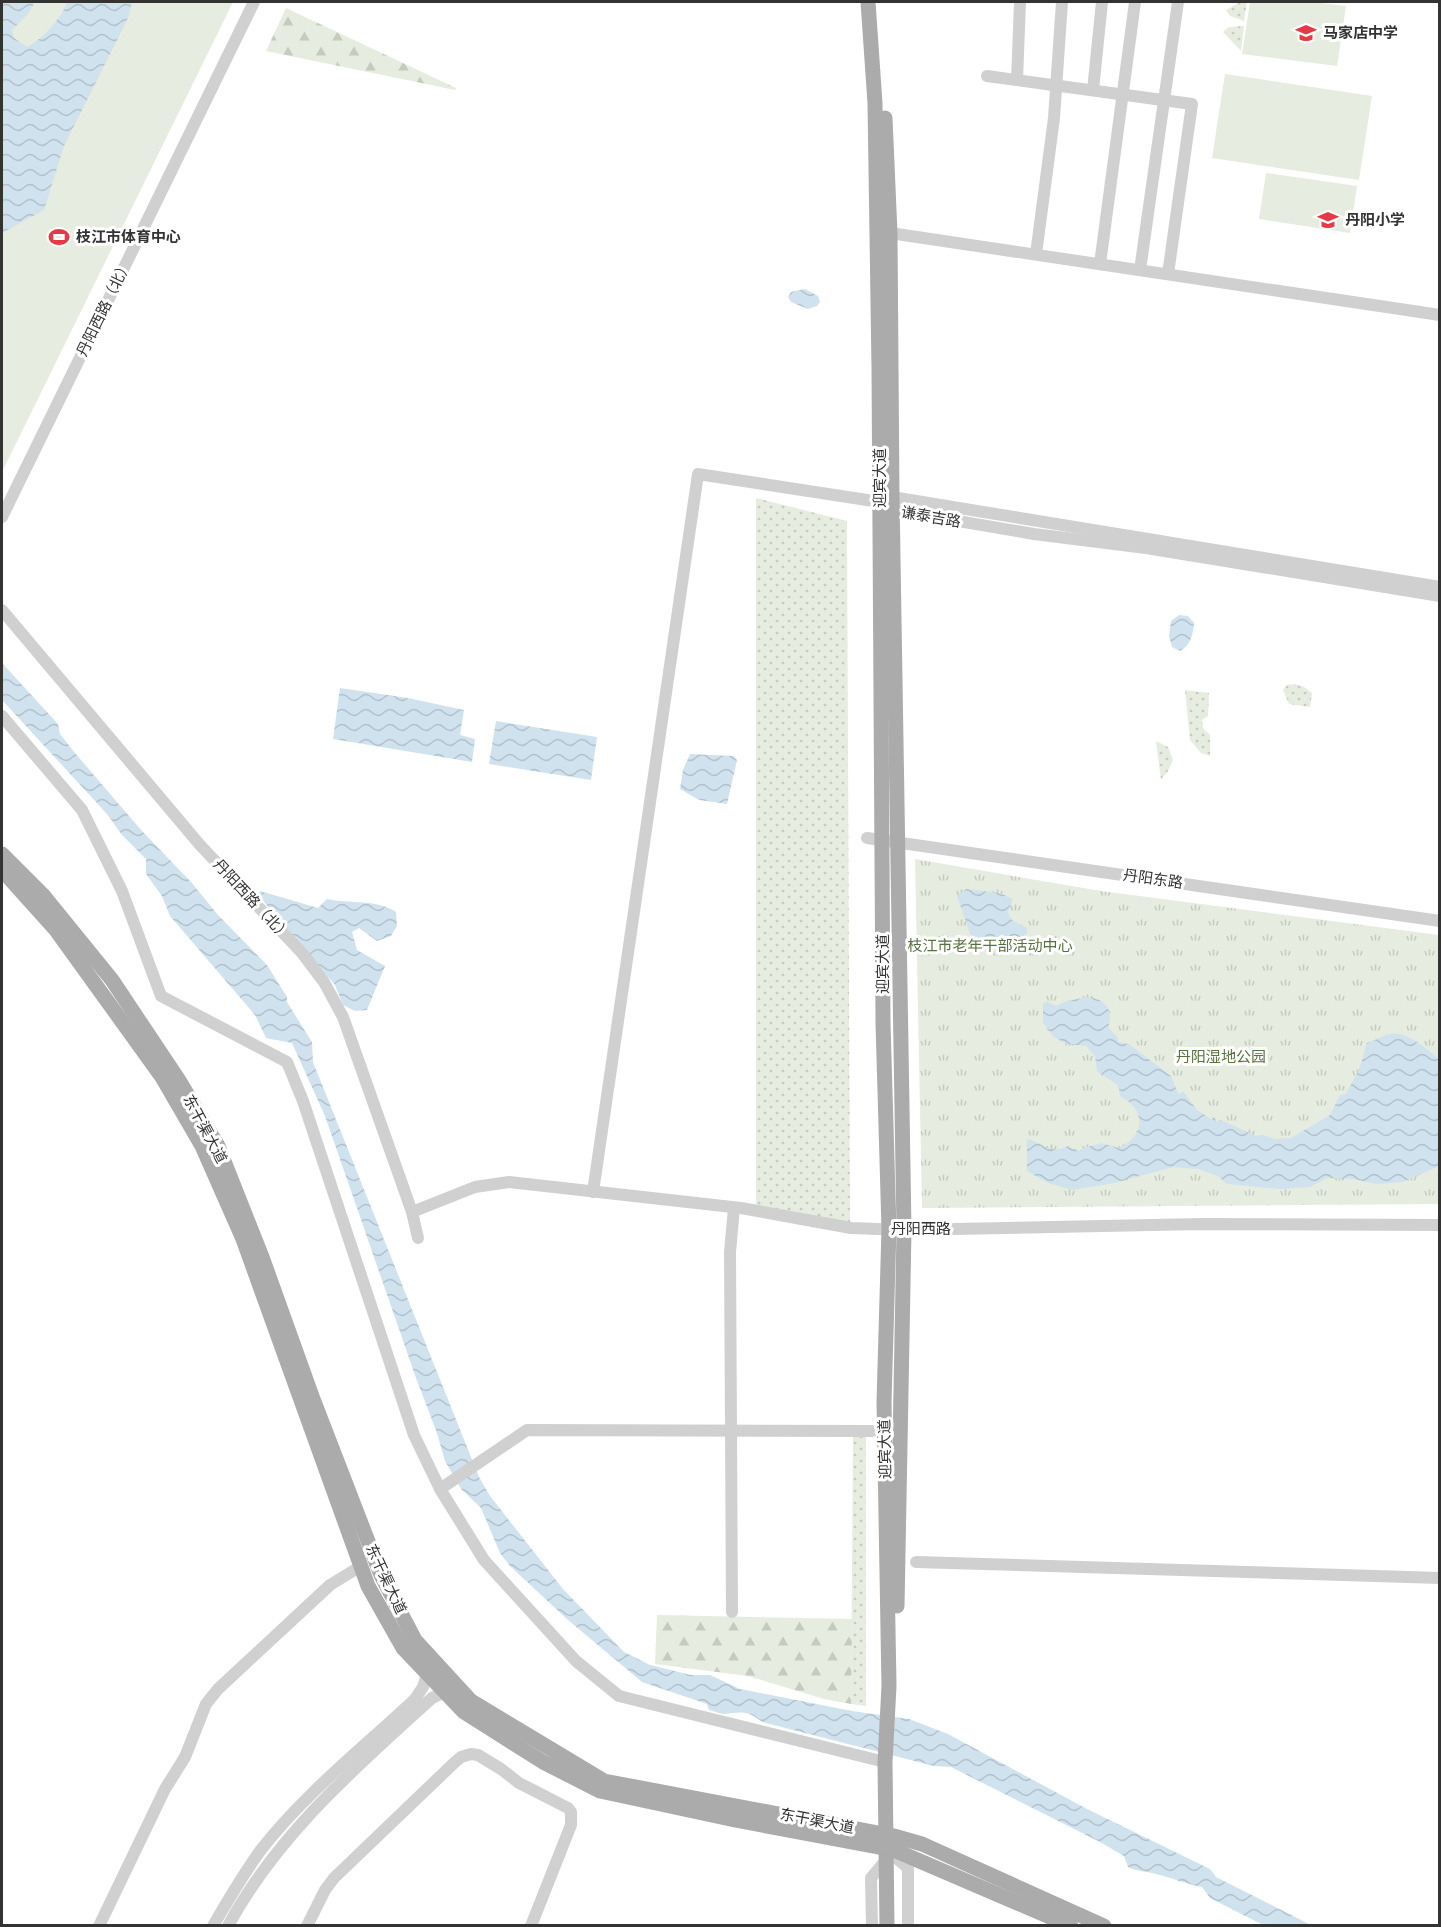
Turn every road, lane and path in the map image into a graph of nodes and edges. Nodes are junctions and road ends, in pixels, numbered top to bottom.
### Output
1 (254, 2) edge
2 (868, 2) edge
3 (879, 2) edge
4 (1020, 2) edge
5 (1062, 2) edge
6 (1102, 2) edge
7 (1135, 2) edge
8 (1178, 2) edge
9 (987, 76) dead end
10 (1017, 80) junction
11 (1056, 85) junction
12 (1093, 90) junction
13 (1123, 94) junction
14 (1164, 100) junction
15 (890, 233) junction
16 (1036, 254) junction
17 (1100, 264) junction
18 (1140, 270) junction
19 (1168, 274) junction
20 (1440, 315) edge
21 (888, 503) junction
22 (2, 517) edge
23 (1440, 587) edge
24 (1440, 596) edge
25 (2, 610) edge
26 (2, 716) edge
27 (867, 838) dead end
28 (890, 842) junction
29 (2, 854) edge
30 (2, 870) edge
31 (1440, 921) edge
32 (593, 1192) junction
33 (734, 1208) junction
34 (411, 1212) junction
35 (1440, 1226) edge
36 (896, 1229) junction
37 (418, 1238) dead end
38 (732, 1431) junction
39 (872, 1431) dead end
40 (440, 1489) junction
41 (915, 1562) dead end
42 (361, 1566) junction
43 (1440, 1578) edge
44 (732, 1612) dead end
45 (427, 1674) junction
46 (444, 1691) junction
47 (463, 1692) junction
48 (889, 1755) junction
49 (890, 1848) junction
50 (99, 1926) edge
51 (213, 1926) edge
52 (228, 1926) edge
53 (307, 1926) edge
54 (531, 1926) edge
55 (872, 1926) edge
56 (887, 1926) edge
57 (894, 1926) edge
58 (908, 1926) edge
59 (1071, 1926) edge
60 (1104, 1926) edge

1 - 22 street, 丹阳西路（北）
2 - 21 main road, 迎宾大道
3 - 15 main road, 迎宾大道
4 - 10 street
5 - 11 street
6 - 12 street
7 - 13 street
8 - 14 street
9 - 10 street
10 - 11 street
11 - 12 street
11 - 16 street
12 - 13 street
13 - 14 street
13 - 17 street
14 - 18 street
14 - 19 street
15 - 16 street
15 - 21 main road, 迎宾大道
16 - 17 street
17 - 18 street
18 - 19 street
19 - 20 street
21 - 23 street, 谦泰吉路
21 - 24 street, 谦泰吉路
21 - 28 main road, 迎宾大道
21 - 32 street
25 - 34 street, 丹阳西路（北）
26 - 40 street
27 - 28 street, 丹阳东路
28 - 31 street, 丹阳东路
28 - 36 main road, 迎宾大道
29 - 47 main road, 东干渠大道
30 - 42 main road, 东干渠大道
32 - 33 street, 丹阳西路
32 - 34 street, 丹阳西路
33 - 36 street, 丹阳西路
33 - 38 street
34 - 37 street, 丹阳西路（北）
35 - 36 street, 丹阳西路
36 - 48 main road, 迎宾大道
38 - 39 street
38 - 40 street
38 - 44 street
40 - 48 street
41 - 43 street
42 - 45 main road, 东干渠大道
42 - 50 street
45 - 46 main road, 东干渠大道
45 - 51 street
46 - 47 street
46 - 49 main road, 东干渠大道
46 - 52 street
47 - 49 main road, 东干渠大道
48 - 49 main road, 迎宾大道
49 - 55 street
49 - 56 main road, 迎宾大道
49 - 57 main road, 迎宾大道
49 - 58 street
49 - 59 main road, 东干渠大道
49 - 60 main road, 东干渠大道
53 - 54 street

